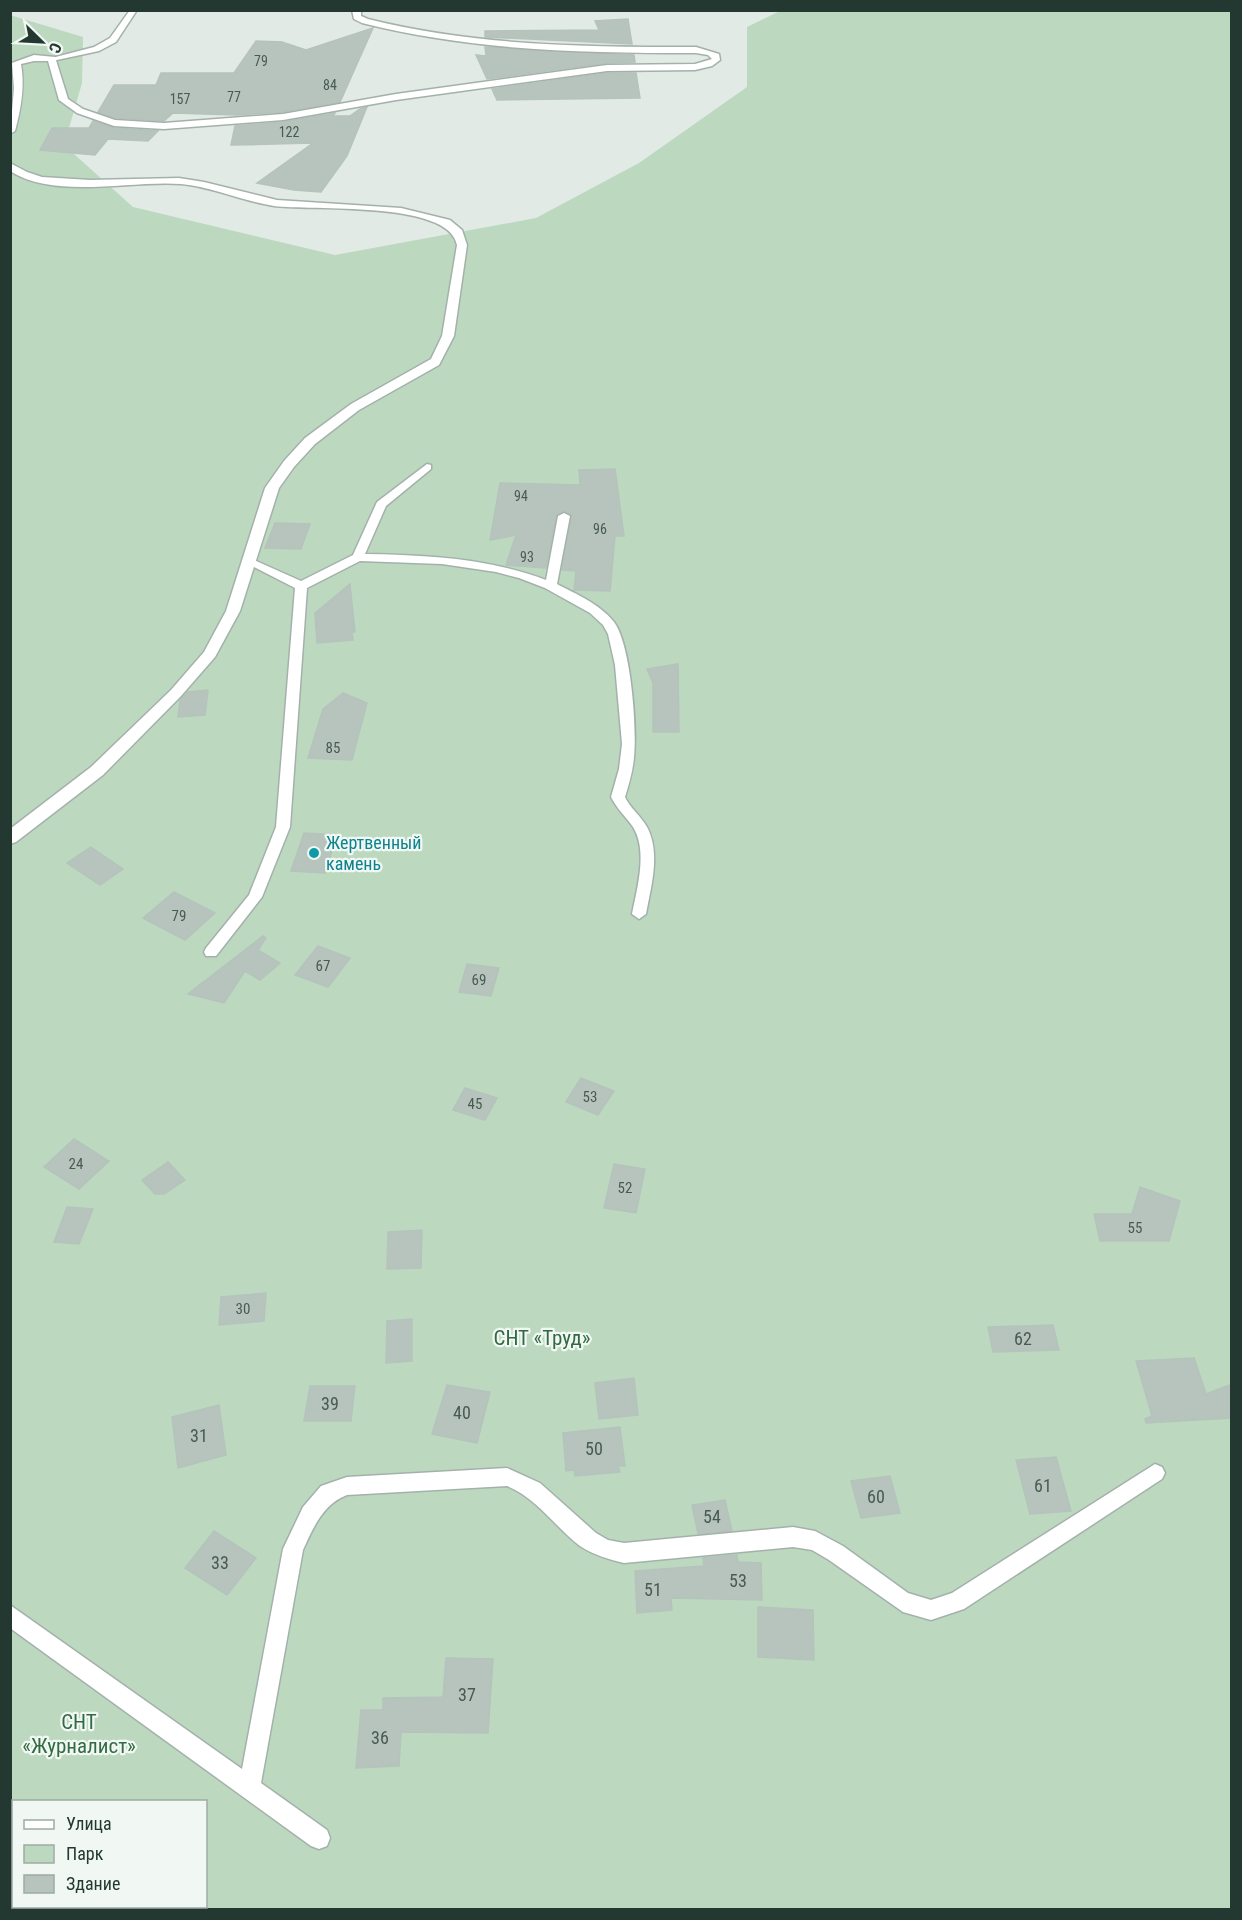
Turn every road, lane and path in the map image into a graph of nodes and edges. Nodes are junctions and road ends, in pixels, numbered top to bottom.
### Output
1 (134, 10) edge
2 (357, 10) edge
3 (52, 59) junction
4 (14, 64) edge
5 (14, 98) edge
6 (10, 131) edge
7 (10, 166) edge
8 (427, 467) dead end
9 (564, 516) dead end
10 (358, 557) junction
11 (250, 562) junction
12 (551, 584) junction
13 (301, 586) junction
14 (10, 838) edge
15 (639, 914) dead end
16 (211, 951) dead end
17 (1155, 1473) dead end
18 (10, 1615) edge
19 (249, 1788) junction
20 (319, 1838) dead end

1 - 3 lane
2 - 3 street
3 - 4 street
4 - 5 street
5 - 6 street
7 - 11 street
8 - 10 lane
9 - 12 lane
10 - 12 lane
10 - 13 lane
11 - 13 lane
11 - 14 street
12 - 15 lane
13 - 16 lane
17 - 19 lane
18 - 19 lane
19 - 20 lane

